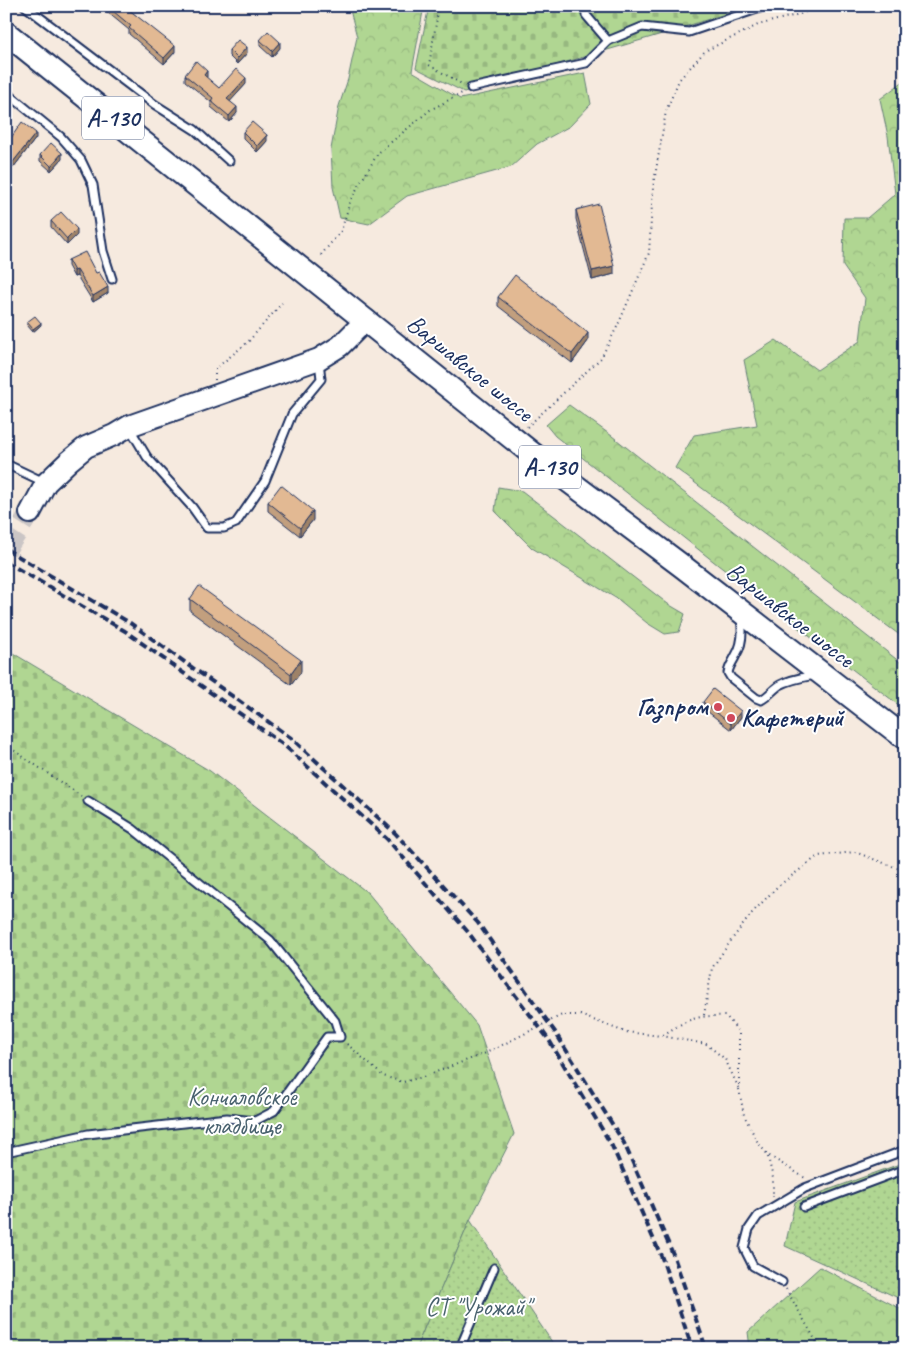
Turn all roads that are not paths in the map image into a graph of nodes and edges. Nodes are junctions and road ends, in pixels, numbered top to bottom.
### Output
1 (25, 6) edge
2 (586, 6) edge
3 (766, 6) edge
4 (6, 33) edge
5 (608, 41) junction
6 (471, 88) road end
7 (6, 92) edge
8 (229, 161) dead end
9 (112, 279) dead end
10 (366, 320) junction
11 (319, 359) junction
12 (129, 426) junction
13 (6, 464) edge
14 (46, 483) junction
15 (30, 513) tunnel mouth
16 (739, 609) junction
17 (822, 674) junction
18 (905, 738) edge
19 (88, 801) road end
20 (905, 1150) edge
21 (6, 1152) edge
22 (905, 1169) edge
23 (804, 1207) dead end
24 (494, 1268) dead end
25 (782, 1282) road end
26 (460, 1348) edge

1 - 8 lane
2 - 5 lane
3 - 5 lane
4 - 10 main road, Варшавское шоссе / А-130
5 - 6 lane
7 - 9 lane
10 - 11 street
10 - 16 main road, Варшавское шоссе / А-130
11 - 12 street
11 - 12 lane
12 - 14 street
13 - 14 lane
14 - 15 street
16 - 17 main road, Варшавское шоссе / А-130
16 - 17 lane
17 - 18 main road, Варшавское шоссе / А-130
19 - 21 lane
20 - 25 lane
22 - 23 lane
24 - 26 lane

